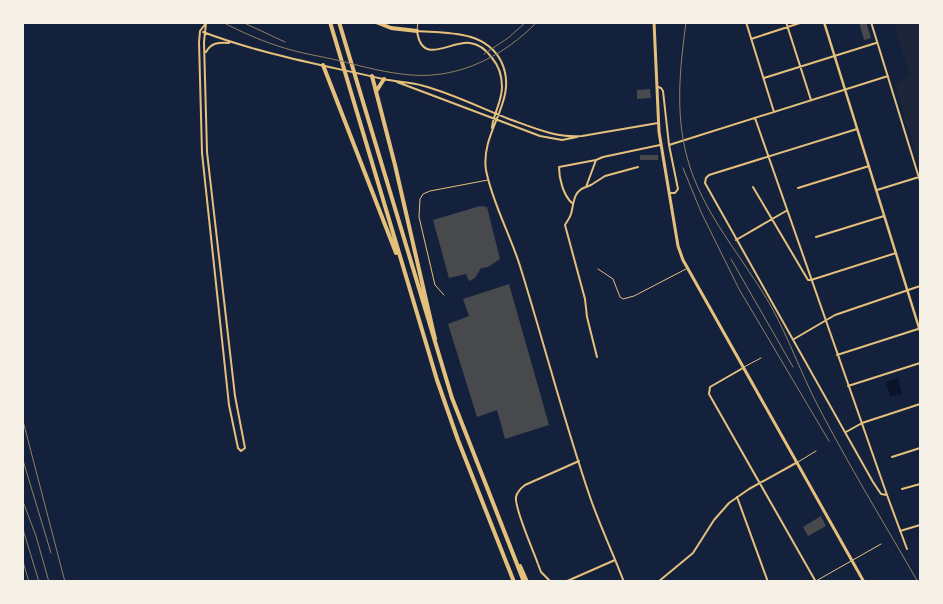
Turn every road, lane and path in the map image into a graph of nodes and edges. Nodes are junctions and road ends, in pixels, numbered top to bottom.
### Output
1 (330, 22) edge
2 (340, 22) edge
3 (376, 22) edge
4 (418, 22) edge
5 (654, 22) edge
6 (746, 22) edge
7 (786, 22) edge
8 (803, 22) edge
9 (824, 22) edge
10 (871, 22) edge
11 (206, 23) edge
12 (788, 27) junction
13 (200, 31) junction
14 (417, 31) junction
15 (204, 32) junction
16 (751, 39) junction
17 (877, 42) junction
18 (231, 43) junction
19 (835, 55) junction
20 (205, 56) junction
21 (323, 65) junction
22 (800, 66) junction
23 (372, 76) junction
24 (888, 76) junction
25 (764, 78) junction
26 (384, 79) junction
27 (395, 81) junction
28 (656, 87) junction
29 (376, 90) junction
30 (845, 90) junction
31 (811, 100) junction
32 (774, 112) junction
33 (495, 113) junction
34 (499, 115) junction
35 (755, 118) junction
36 (493, 119) junction
37 (497, 120) junction
38 (658, 123) junction
39 (492, 128) junction
40 (857, 128) junction
41 (582, 136) junction
42 (660, 145) junction
43 (669, 145) junction
44 (768, 156) junction
45 (596, 160) junction
46 (869, 166) junction
47 (638, 167) dead end
48 (919, 177) junction
49 (488, 180) junction
50 (920, 181) edge
51 (586, 187) junction
52 (753, 187) dead end
53 (798, 188) dead end
54 (876, 190) junction
55 (668, 192) junction
56 (572, 203) junction
57 (786, 211) junction
58 (884, 216) junction
59 (771, 219) junction
60 (816, 237) dead end
61 (736, 240) junction
62 (896, 253) junction
63 (805, 263) junction
64 (799, 267) junction
65 (687, 268) junction
66 (598, 269) dead end
67 (404, 273) junction
68 (811, 280) junction
69 (920, 286) edge
70 (908, 290) junction
71 (444, 295) dead end
72 (825, 320) junction
73 (920, 330) edge
74 (794, 340) junction
75 (837, 355) junction
76 (598, 357) dead end
77 (762, 358) dead end
78 (920, 363) edge
79 (441, 364) junction
80 (743, 368) junction
81 (848, 386) junction
82 (920, 404) edge
83 (862, 423) junction
84 (846, 432) junction
85 (920, 448) edge
86 (816, 452) dead end
87 (892, 457) dead end
88 (579, 461) junction
89 (797, 463) junction
90 (760, 483) junction
91 (920, 484) edge
92 (902, 489) dead end
93 (887, 495) junction
94 (737, 497) junction
95 (920, 525) edge
96 (900, 531) junction
97 (881, 544) dead end
98 (907, 549) dead end
99 (615, 560) junction
100 (852, 560) junction
101 (815, 581) edge
102 (514, 582) edge
103 (525, 582) edge
104 (551, 582) edge
105 (565, 582) edge
106 (624, 582) edge
107 (658, 582) edge
108 (768, 582) edge
109 (864, 582) edge

1 - 67 highway
2 - 79 highway
3 - 14 highway
4 - 14 lane
5 - 28 main road
6 - 16 street
7 - 12 street
8 - 12 street
9 - 19 main road
10 - 17 street
11 - 13 street
11 - 15 street
12 - 16 street
12 - 22 street
13 - 15 street
13 - 20 street
14 - 33 street
14 - 34 street
15 - 18 street
15 - 20 street
16 - 25 street
17 - 19 street
17 - 24 street
18 - 20 street
18 - 21 street
19 - 22 street
19 - 30 main road
21 - 23 street
21 - 67 highway
22 - 25 street
22 - 31 street
23 - 26 street
23 - 29 highway
24 - 30 street
24 - 48 street
25 - 32 street
26 - 27 street
26 - 29 highway
27 - 33 street
27 - 36 street
28 - 38 main road
28 - 43 street
29 - 79 highway
30 - 31 street
30 - 40 main road
31 - 32 street
32 - 35 street
33 - 34 street
33 - 36 street
34 - 37 street
34 - 41 street
35 - 43 street
35 - 44 street
36 - 37 street
36 - 39 street
37 - 39 street
37 - 41 street
38 - 41 street
38 - 42 main road
39 - 49 street
40 - 44 street
40 - 46 main road
42 - 45 street
42 - 55 main road
43 - 55 street
44 - 57 street
44 - 61 street
45 - 51 street
45 - 56 street
46 - 53 street
46 - 54 main road
47 - 51 street
48 - 50 street
48 - 54 street
49 - 71 lane
49 - 88 street
51 - 56 street
52 - 59 street
54 - 58 main road
55 - 65 main road
56 - 76 street
57 - 59 street
57 - 63 street
58 - 60 street
58 - 62 main road
59 - 61 street
59 - 64 street
61 - 74 street
62 - 68 street
62 - 70 main road
63 - 64 street
63 - 68 street
64 - 68 street
65 - 66 lane
65 - 80 main road
67 - 102 highway
68 - 72 street
69 - 70 street
70 - 72 street
70 - 73 main road
72 - 74 street
72 - 75 street
73 - 75 street
74 - 84 street
75 - 81 street
77 - 80 lane
78 - 81 street
79 - 103 highway
80 - 89 main road
80 - 90 street
81 - 83 street
82 - 83 street
83 - 84 street
83 - 93 street
84 - 93 street
85 - 87 street
86 - 89 lane
88 - 99 street
88 - 104 street
89 - 90 street
89 - 100 main road
90 - 94 street
90 - 101 street
91 - 92 street
93 - 96 street
94 - 107 street
94 - 108 street
95 - 96 street
96 - 98 street
97 - 100 lane
99 - 105 street
99 - 106 street
100 - 101 lane
100 - 109 main road

